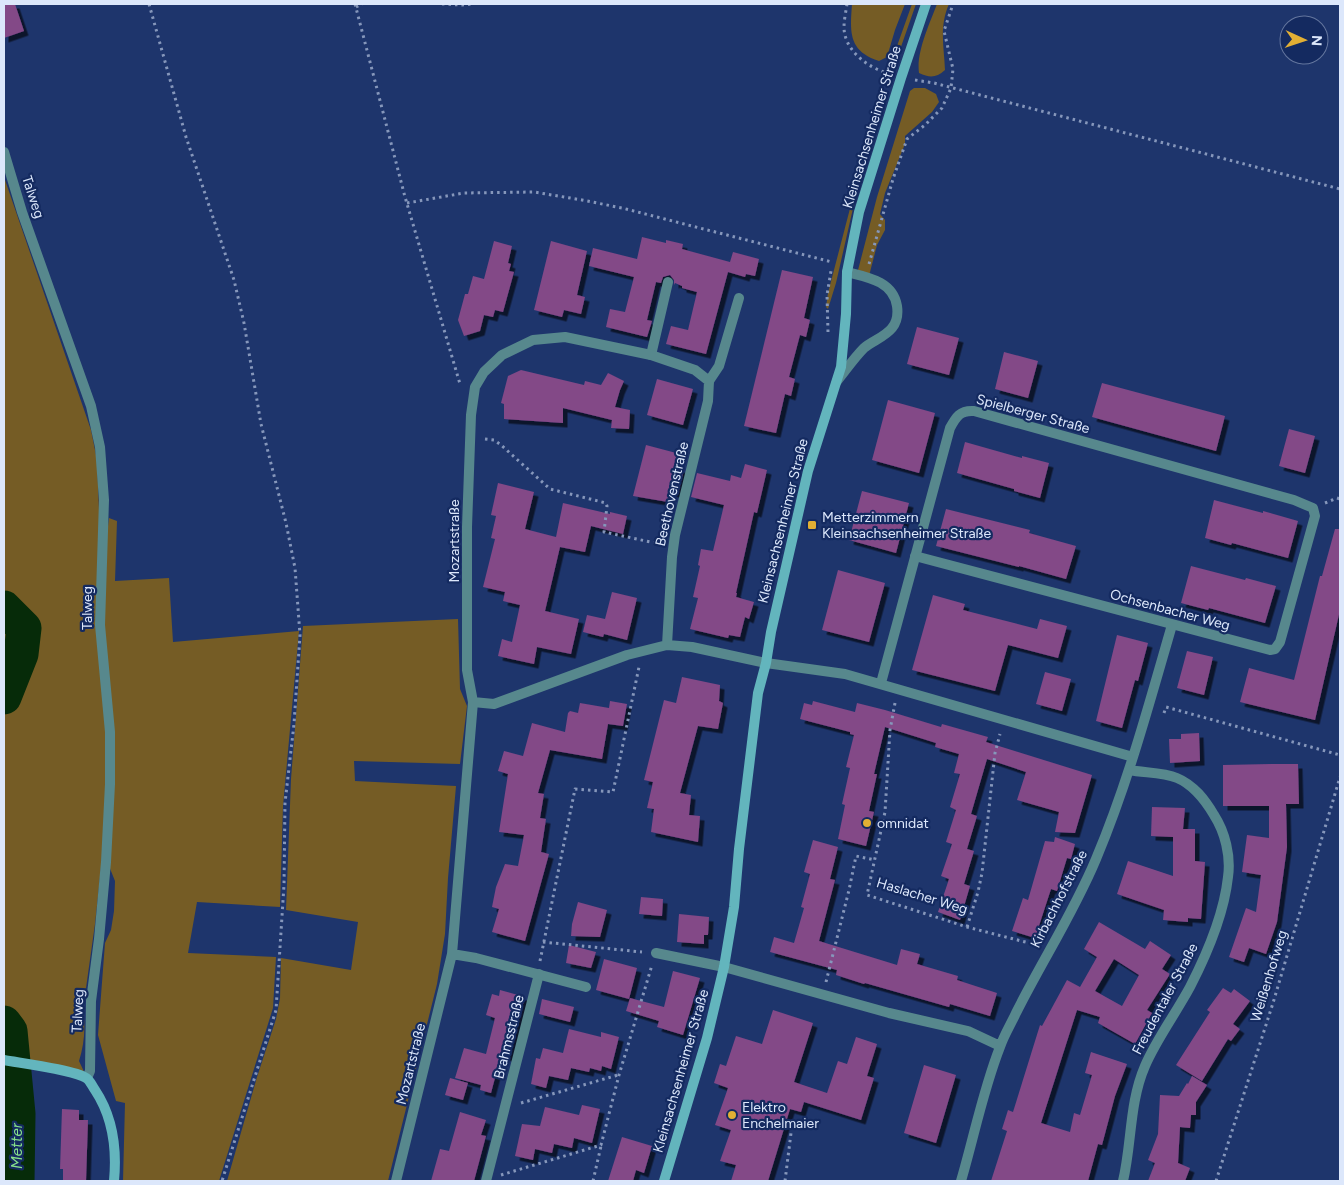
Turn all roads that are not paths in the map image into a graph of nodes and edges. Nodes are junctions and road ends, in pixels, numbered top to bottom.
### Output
1 (926, 4) edge
2 (4, 152) edge
3 (847, 272) junction
4 (668, 282) dead end
5 (739, 298) dead end
6 (651, 355) junction
7 (709, 381) junction
8 (837, 382) junction
9 (1313, 508) joint
10 (915, 556) junction
11 (1172, 625) junction
12 (667, 646) junction
13 (766, 663) junction
14 (881, 683) junction
15 (473, 702) junction
16 (1133, 757) junction
17 (1129, 770) junction
18 (452, 954) junction
19 (656, 954) road end
20 (724, 967) junction
21 (539, 974) junction
22 (586, 987) dead end
23 (1000, 1046) junction
24 (4, 1060) edge
25 (87, 1078) junction
26 (486, 1180) edge
27 (114, 1181) edge
28 (396, 1181) edge
29 (664, 1181) edge
30 (962, 1181) edge
31 (1123, 1181) edge

1 - 3 main road, Kleinsachsenheimer Straße
2 - 25 street, Talweg
3 - 8 main road, Kleinsachsenheimer Straße
3 - 8 street
4 - 6 street
5 - 7 street
6 - 7 street, Mozartstraße
6 - 15 street, Mozartstraße
7 - 12 street, Beethovenstraße
8 - 13 main road, Kleinsachsenheimer Straße
9 - 10 street, Spielberger Straße
9 - 11 street, Ochsenbacher Weg
10 - 11 street, Ochsenbacher Weg
10 - 14 street, Spielberger Straße
11 - 16 street, Kirbachhofstraße
12 - 13 street
12 - 15 street
13 - 14 street
13 - 20 main road, Kleinsachsenheimer Straße
14 - 16 street
15 - 18 street, Mozartstraße
16 - 17 street, Kirbachhofstraße
17 - 23 street, Kirbachhofstraße
17 - 31 street, Freudentaler Straße
18 - 21 street
18 - 28 street, Mozartstraße
19 - 20 street
20 - 23 street
20 - 29 main road, Kleinsachsenheimer Straße
21 - 22 street
21 - 26 street, Brahmsstraße
23 - 30 street, Kirbachhofstraße
24 - 25 main road
25 - 27 main road

